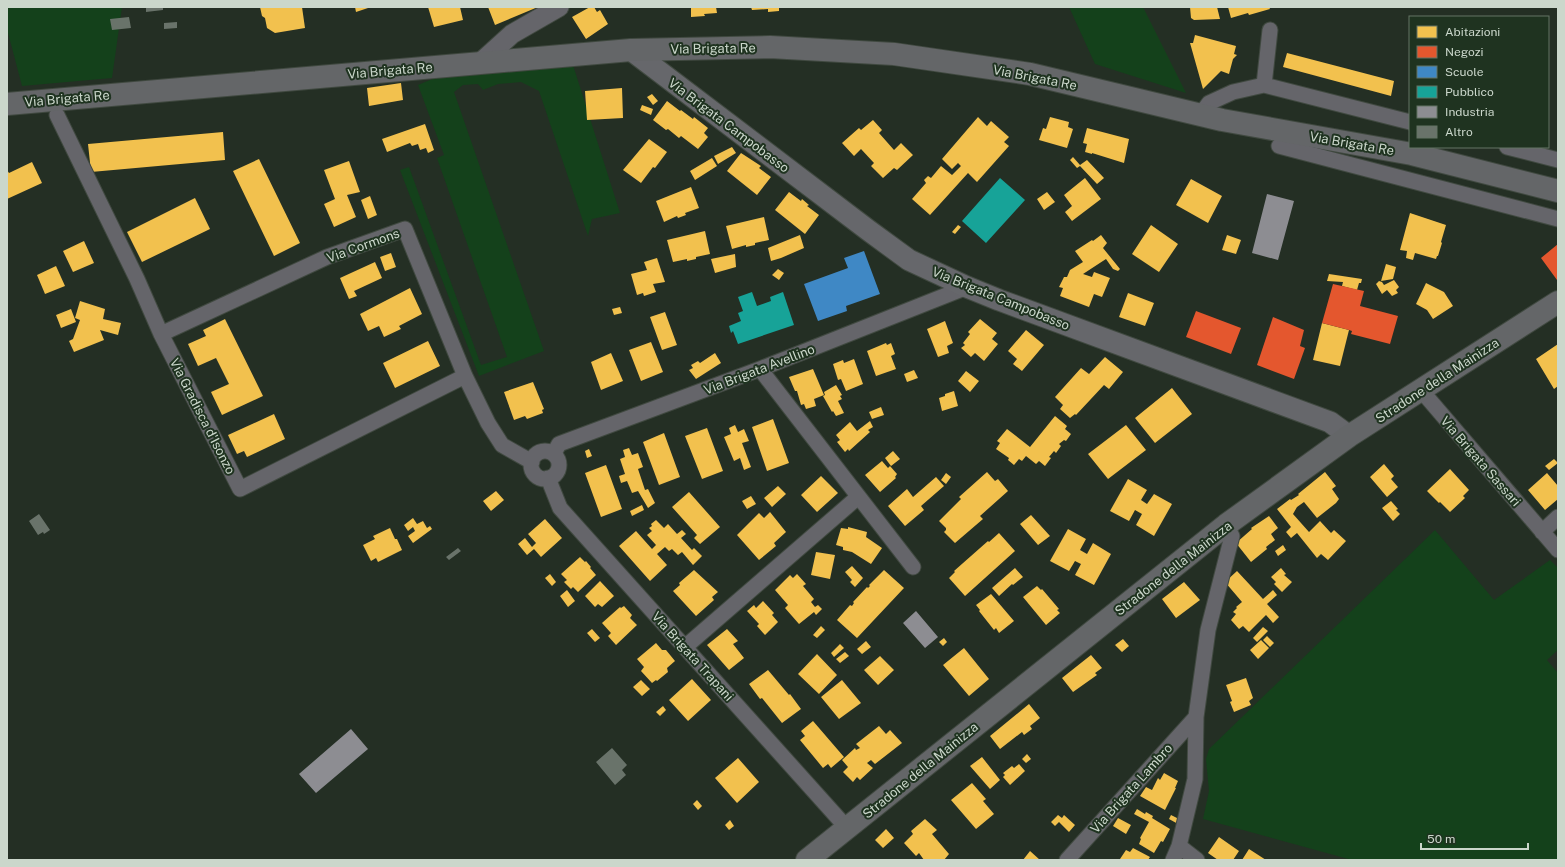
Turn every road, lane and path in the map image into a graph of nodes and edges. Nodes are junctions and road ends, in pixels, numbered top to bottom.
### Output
1 (560, 7) edge
2 (1270, 30) dead end
3 (631, 50) junction
4 (480, 63) junction
5 (1264, 85) junction
6 (7, 104) edge
7 (1200, 115) junction
8 (57, 116) dead end
9 (1409, 122) edge
10 (1279, 146) dead end
11 (1511, 148) edge
12 (1558, 160) edge
13 (1558, 191) edge
14 (1558, 219) edge
15 (967, 287) junction
16 (1558, 302) edge
17 (162, 334) junction
18 (760, 369) junction
19 (465, 376) junction
20 (1420, 389) junction
21 (1349, 436) junction
22 (554, 453) junction
23 (532, 462) junction
24 (548, 478) junction
25 (858, 497) junction
26 (1558, 517) edge
27 (1226, 525) junction
28 (1542, 532) junction
29 (1558, 550) edge
30 (913, 567) dead end
31 (685, 647) junction
32 (1196, 717) junction
33 (847, 828) junction
34 (1179, 846) junction
35 (807, 860) edge
36 (1067, 860) edge
37 (1173, 860) edge
38 (1197, 860) edge

1 - 4 street
2 - 5 street
3 - 4 main road, Via Brigata Re
3 - 7 main road, Via Brigata Re
3 - 15 main road, Via Brigata Campobasso
4 - 6 main road, Via Brigata Re
5 - 7 street
5 - 9 street
7 - 13 main road, Via Brigata Re
8 - 17 street, Via Gradisca d'Isonzo
10 - 14 street, Via Brigata Re
11 - 12 street
15 - 18 street, Via Brigata Avellino
15 - 21 main road, Via Brigata Campobasso
16 - 20 main road, Stradone della Mainizza
17 - 19 street, Via Cormons
17 - 19 street, Via Gradisca d'Isonzo
18 - 22 street, Via Brigata Avellino
18 - 25 street
19 - 23 street, Via Cormons
20 - 21 main road, Stradone della Mainizza
20 - 28 street, Via Brigata Sassari
21 - 27 main road, Stradone della Mainizza
22 - 23 street
22 - 24 street
23 - 24 street
24 - 31 street, Via Brigata Trapani
25 - 30 street
25 - 31 street
26 - 28 street
27 - 32 street
27 - 33 main road, Stradone della Mainizza
28 - 29 street, Via Brigata Sassari
31 - 33 street, Via Brigata Trapani
32 - 34 street
32 - 36 street, Via Brigata Lambro
33 - 35 main road, Stradone della Mainizza
34 - 37 street
34 - 38 street

